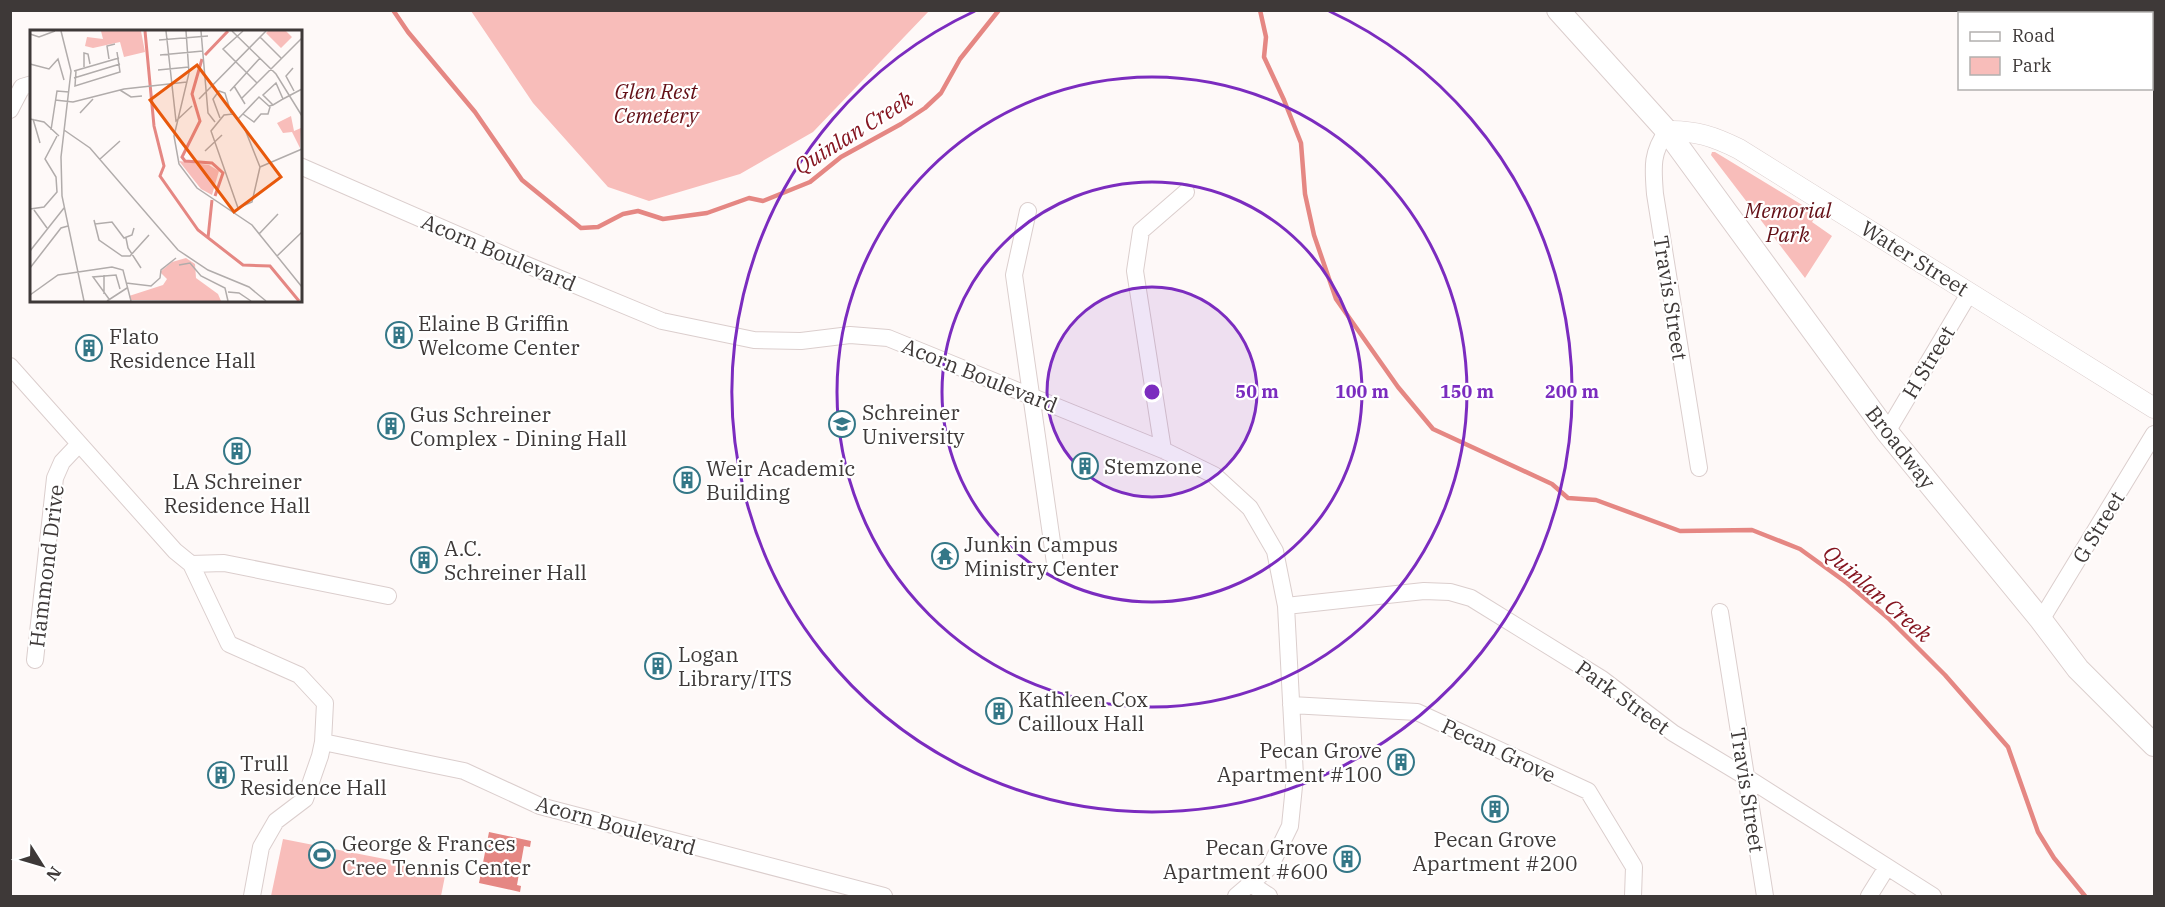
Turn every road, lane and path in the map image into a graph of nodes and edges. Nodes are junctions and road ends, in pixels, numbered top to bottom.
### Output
1 (1558, 10) edge
2 (30, 85) edge
3 (10, 110) edge
4 (1667, 131) junction
5 (302, 167) edge
6 (1186, 192) dead end
7 (1028, 211) dead end
8 (1970, 292) junction
9 (10, 366) edge
10 (1030, 395) junction
11 (2154, 408) edge
12 (1887, 432) junction
13 (2154, 434) edge
14 (80, 444) junction
15 (1163, 450) junction
16 (1699, 468) dead end
17 (191, 564) junction
18 (1056, 570) dead end
19 (388, 596) dead end
20 (1286, 606) junction
21 (1720, 612) dead end
22 (2041, 620) junction
23 (35, 660) dead end
24 (1291, 705) junction
25 (322, 742) junction
26 (2154, 745) edge
27 (1746, 777) junction
28 (1887, 867) junction
29 (1251, 884) junction
30 (252, 897) edge
31 (884, 897) edge
32 (1236, 897) edge
33 (1269, 897) edge
34 (1633, 897) edge
35 (1765, 897) edge
36 (1869, 897) edge
37 (1933, 897) edge

1 - 4 main road, Broadway
2 - 3 street
4 - 8 street, Water Street
4 - 12 main road, Broadway
4 - 16 street, Travis Street
5 - 10 street, Acorn Boulevard
6 - 15 street
7 - 10 street
8 - 11 street, Water Street
8 - 12 street, H Street
9 - 14 street
10 - 15 street, Acorn Boulevard
10 - 18 street
12 - 22 main road, Broadway
13 - 22 street, G Street
14 - 17 street
14 - 23 street, Hammond Drive
15 - 20 street, Acorn Boulevard
17 - 19 street
17 - 25 street
20 - 24 street, Acorn Boulevard
20 - 27 street, Park Street
21 - 27 street, Travis Street
22 - 26 main road, Broadway
24 - 29 street, Acorn Boulevard
24 - 34 street, Pecan Grove
25 - 30 street
25 - 31 street, Acorn Boulevard
27 - 28 street, Park Street
27 - 35 street, Travis Street
28 - 36 street
28 - 37 street, Park Street
29 - 32 street, Acorn Boulevard
29 - 33 street

